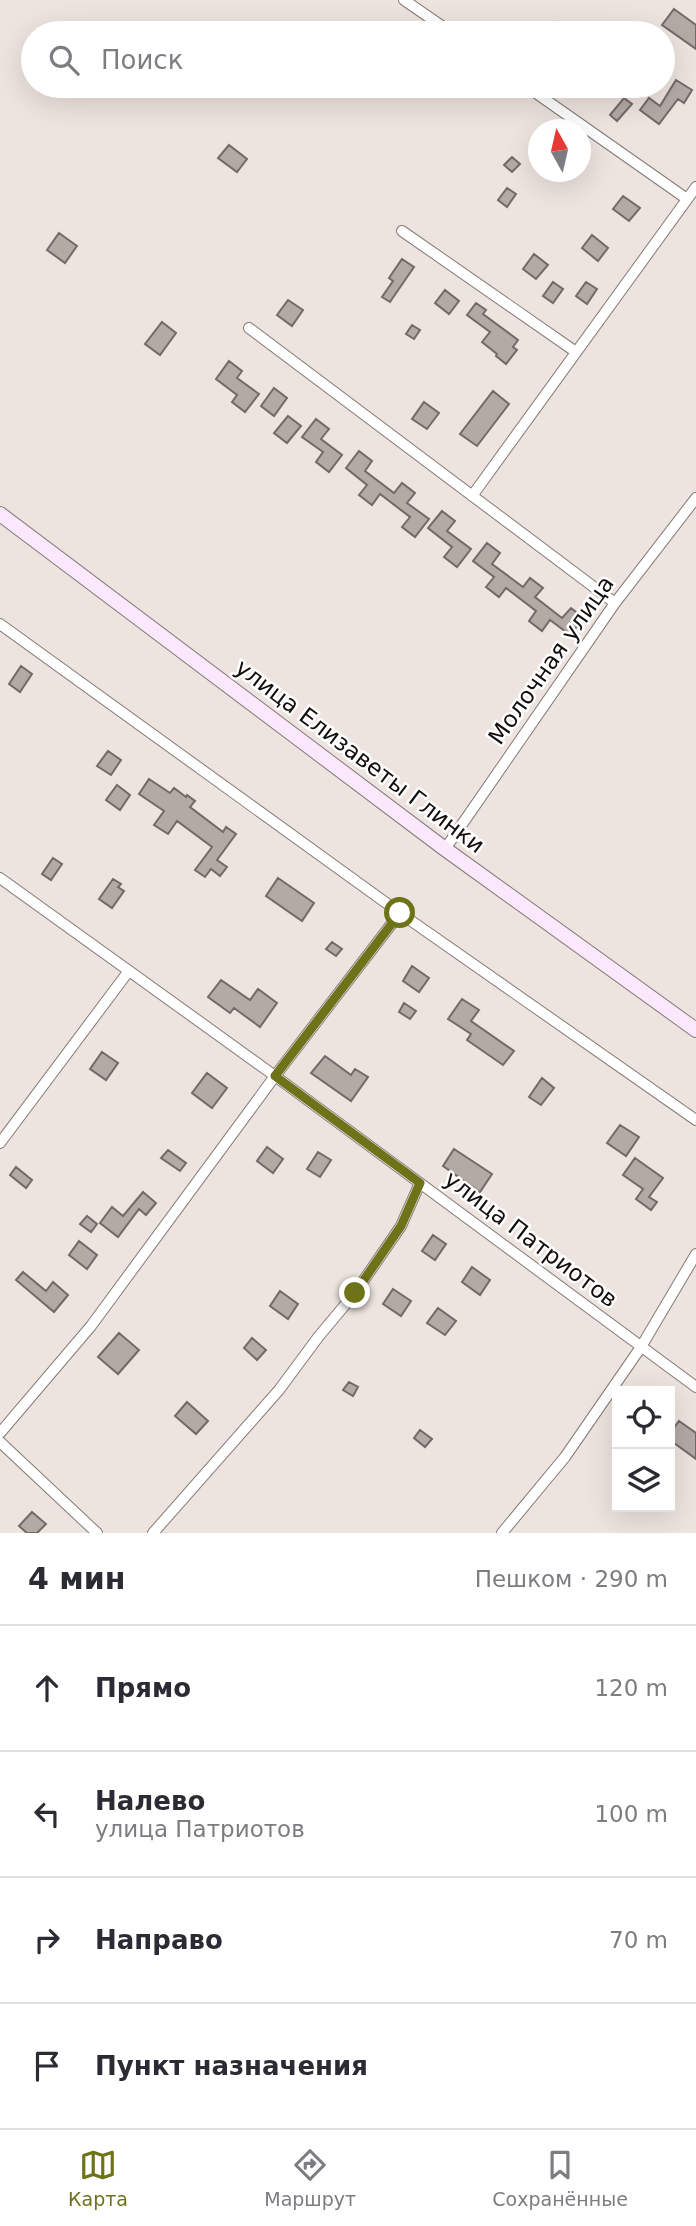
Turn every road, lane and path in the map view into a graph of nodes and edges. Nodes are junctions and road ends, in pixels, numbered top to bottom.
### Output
1 (404, 0) edge
2 (435, 21) edge
3 (543, 98) edge
4 (696, 187) edge
5 (687, 199) junction
6 (402, 232) dead end
7 (249, 328) dead end
8 (576, 352) junction
9 (472, 496) junction
10 (696, 498) edge
11 (0, 514) edge
12 (615, 603) junction
13 (0, 624) edge
14 (445, 849) junction
15 (0, 878) edge
16 (400, 913) junction
17 (128, 972) junction
18 (696, 1030) edge
19 (275, 1076) junction
20 (696, 1120) edge
21 (2, 1137) edge
22 (420, 1183) junction
23 (696, 1254) edge
24 (641, 1347) junction
25 (696, 1387) edge
26 (0, 1433) edge
27 (0, 1442) edge
28 (97, 1533) edge
29 (153, 1533) edge
30 (502, 1533) edge

1 - 2 street
3 - 5 street
4 - 5 street
5 - 8 street
6 - 8 street
7 - 9 street
8 - 9 street
9 - 12 street
10 - 12 street, Молочная улица
11 - 14 street, улица Елизаветы Глинки
12 - 14 street, Молочная улица
13 - 16 street
14 - 18 street, улица Елизаветы Глинки
15 - 17 street, улица Патриотов
16 - 19 street
16 - 20 street
17 - 19 street, улица Патриотов
17 - 21 street
19 - 22 street, улица Патриотов
19 - 26 street
22 - 24 street, улица Патриотов
22 - 29 street
23 - 24 street
24 - 25 street, улица Патриотов
24 - 30 street
27 - 28 street

